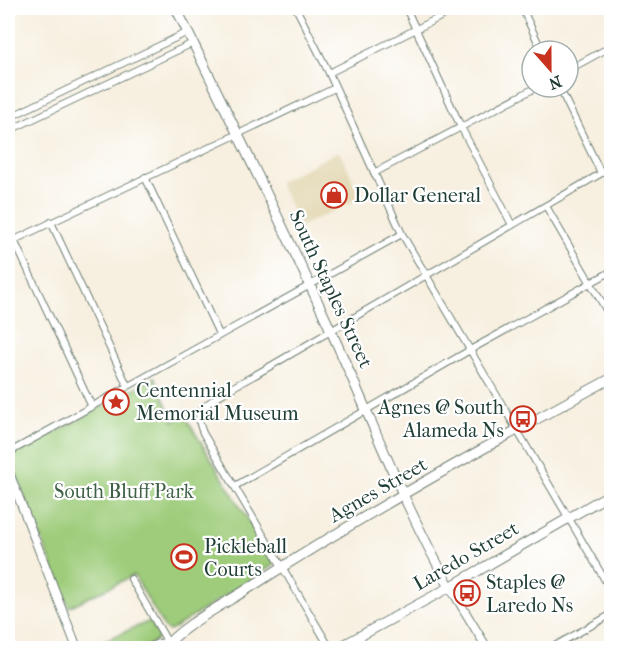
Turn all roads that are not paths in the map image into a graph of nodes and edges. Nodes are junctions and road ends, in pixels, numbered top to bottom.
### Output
1 (176, 8) edge
2 (296, 8) edge
3 (406, 8) edge
4 (458, 8) edge
5 (522, 8) edge
6 (416, 29) junction
7 (188, 32) junction
8 (536, 39) edge
9 (193, 43) junction
10 (612, 46) edge
11 (580, 63) edge
12 (329, 73) junction
13 (81, 83) junction
14 (335, 88) junction
15 (86, 94) junction
16 (520, 96) edge
17 (565, 99) edge
18 (8, 118) edge
19 (461, 127) junction
20 (8, 131) edge
21 (238, 134) junction
22 (612, 167) edge
23 (374, 173) junction
24 (601, 173) junction
25 (145, 177) junction
26 (546, 206) junction
27 (51, 222) junction
28 (512, 225) junction
29 (402, 234) junction
30 (11, 242) edge
31 (612, 271) edge
32 (427, 275) junction
33 (590, 284) junction
34 (309, 285) junction
35 (612, 320) edge
36 (332, 331) junction
37 (219, 334) junction
38 (470, 350) junction
39 (612, 378) edge
40 (128, 385) junction
41 (91, 405) junction
42 (367, 411) junction
43 (516, 430) junction
44 (8, 453) edge
45 (8, 470) edge
46 (235, 486) junction
47 (612, 493) edge
48 (403, 496) junction
49 (568, 517) junction
50 (282, 567) junction
51 (131, 579) dead end
52 (450, 587) junction
53 (612, 592) edge
54 (612, 614) edge
55 (168, 647) edge
56 (77, 648) edge
57 (151, 648) edge
58 (330, 648) edge
59 (338, 648) edge
60 (487, 648) edge
61 (551, 648) edge

1 - 7 main road, South Staples Street
2 - 12 street
3 - 6 street
4 - 6 street
5 - 8 street
6 - 12 street
6 - 19 street
7 - 9 main road, South Staples Street
7 - 13 street
9 - 15 street
9 - 21 main road, South Staples Street
10 - 11 street
12 - 14 street
13 - 15 street
13 - 18 street
14 - 21 street
14 - 23 street
15 - 20 street
16 - 19 street
17 - 24 street
19 - 23 street
19 - 28 street
21 - 25 street
21 - 34 main road, South Staples Street
22 - 24 street
23 - 29 street
24 - 26 street
25 - 27 street
25 - 37 street
26 - 28 street
26 - 33 street
27 - 30 street
27 - 40 street
28 - 32 street
29 - 32 street
29 - 34 street
30 - 41 street
31 - 33 street
32 - 36 street
32 - 38 street
33 - 35 street
33 - 38 street
34 - 36 main road, South Staples Street
34 - 37 street
36 - 42 main road, South Staples Street
36 - 46 street
37 - 40 street
38 - 42 street
38 - 43 street
39 - 43 main road, Agnes Street
40 - 41 street
41 - 44 street
42 - 46 street
42 - 48 main road, South Staples Street
43 - 48 main road, Agnes Street
43 - 49 street
45 - 56 main road
46 - 50 street
47 - 49 main road, Laredo Street
48 - 50 main road, Agnes Street
48 - 52 main road, South Staples Street
49 - 52 main road, Laredo Street
49 - 53 street
50 - 55 main road, Agnes Street
50 - 58 street
51 - 55 street
52 - 59 main road, Laredo Street
52 - 60 main road
54 - 61 street
55 - 57 main road

